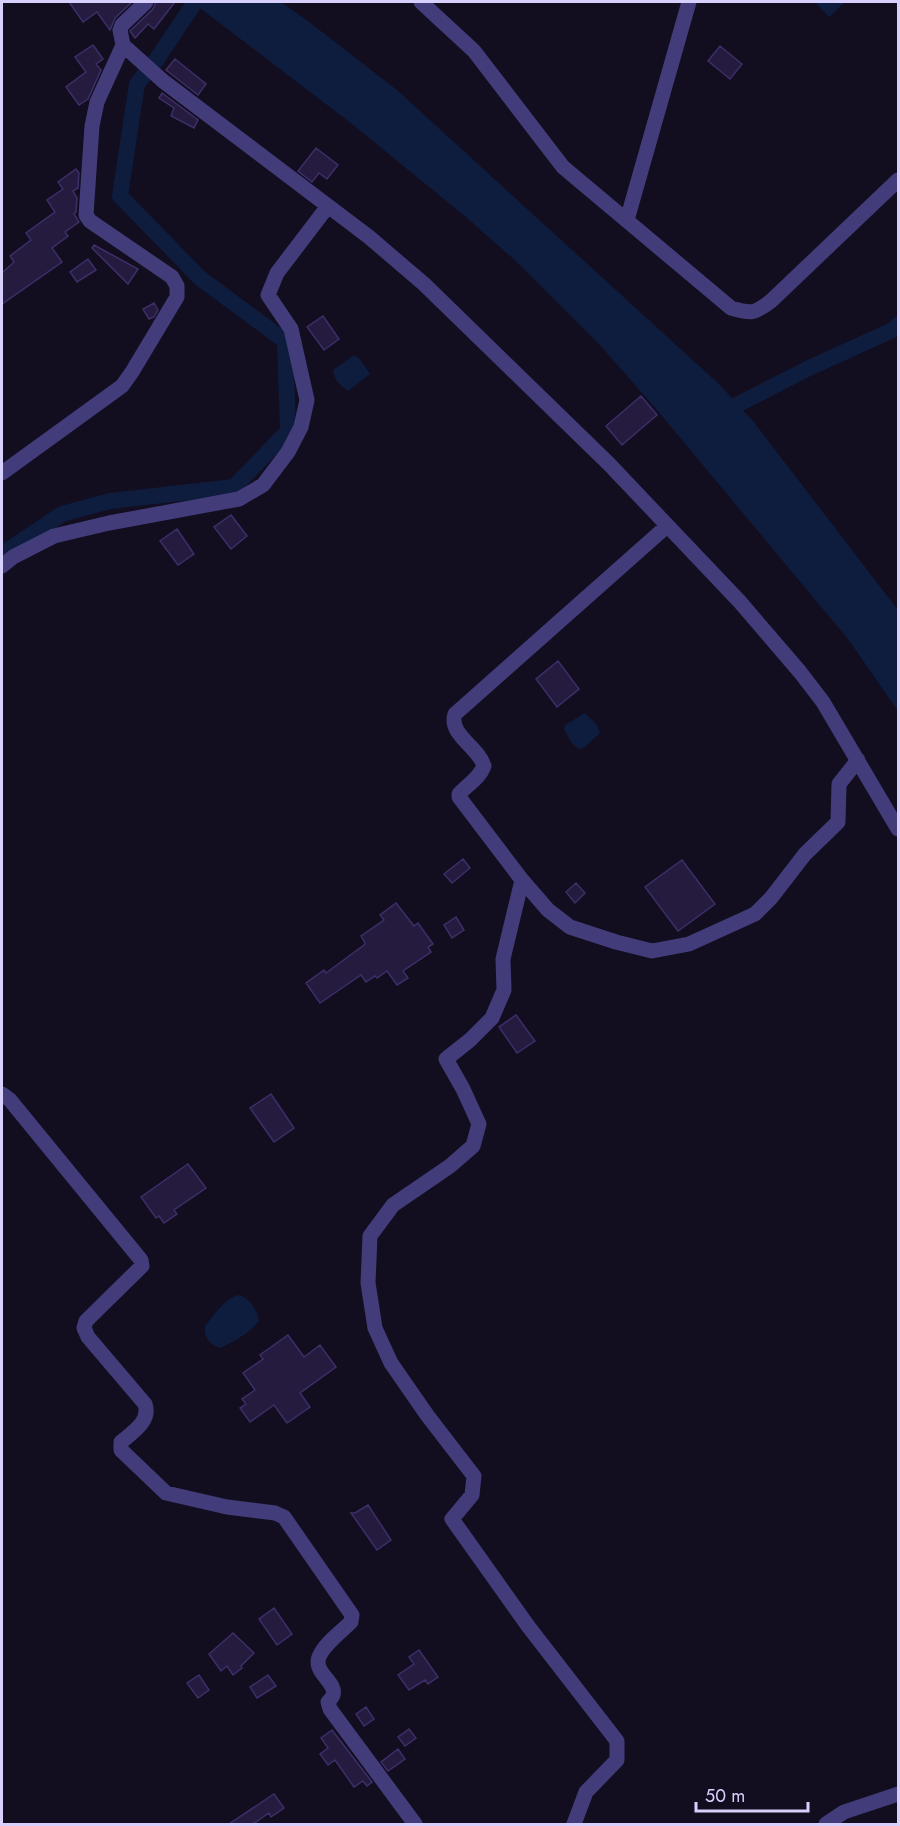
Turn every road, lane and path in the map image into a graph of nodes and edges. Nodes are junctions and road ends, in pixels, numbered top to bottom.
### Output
1 (145, 2) edge
2 (421, 2) edge
3 (689, 2) edge
4 (128, 50) junction
5 (898, 180) edge
6 (328, 206) junction
7 (627, 220) junction
8 (2, 473) edge
9 (667, 526) junction
10 (2, 566) edge
11 (858, 760) junction
12 (898, 829) edge
13 (522, 880) junction
14 (2, 1095) edge
15 (898, 1794) edge
16 (415, 1824) edge
17 (574, 1824) edge
18 (826, 1824) edge

1 - 4 street
2 - 7 street
3 - 7 street
4 - 6 street
4 - 8 street
5 - 7 street
6 - 9 street
6 - 10 street
9 - 11 street
9 - 13 street
11 - 12 street
11 - 13 street
13 - 17 street
14 - 16 street
15 - 18 street

